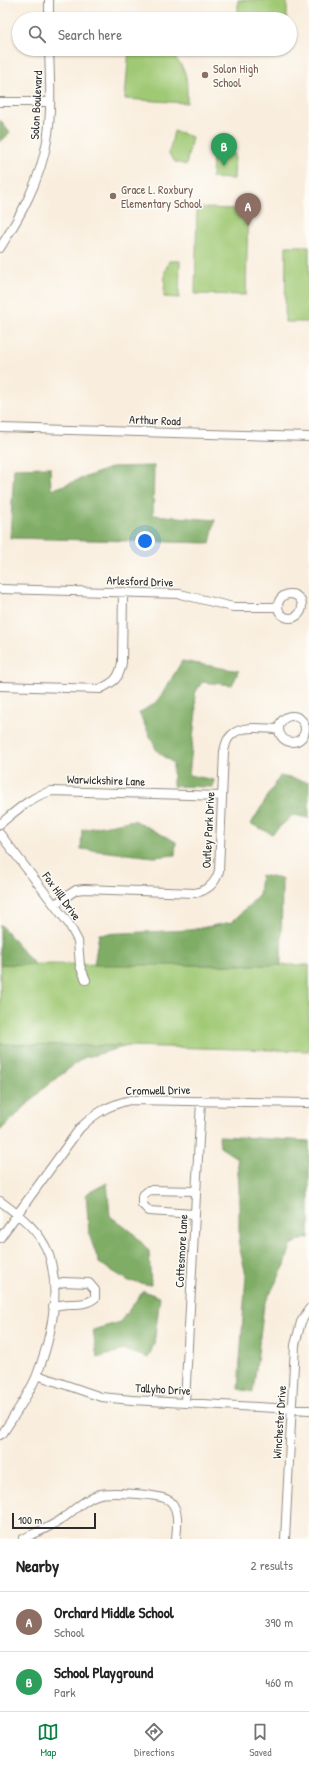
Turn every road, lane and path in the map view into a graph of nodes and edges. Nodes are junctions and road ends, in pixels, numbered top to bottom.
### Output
1 (49, 0) edge
2 (49, 12) edge
3 (50, 56) edge
4 (0, 102) edge
5 (50, 102) junction
6 (0, 248) edge
7 (0, 428) edge
8 (309, 436) edge
9 (0, 589) edge
10 (123, 592) junction
11 (278, 607) dead end
12 (0, 686) edge
13 (279, 729) dead end
14 (222, 796) junction
15 (0, 824) edge
16 (0, 834) edge
17 (55, 904) junction
18 (86, 980) dead end
19 (201, 1101) junction
20 (309, 1103) edge
21 (196, 1191) junction
22 (0, 1202) edge
23 (18, 1214) junction
24 (194, 1214) junction
25 (0, 1238) edge
26 (55, 1285) junction
27 (53, 1307) junction
28 (309, 1308) edge
29 (37, 1375) junction
30 (185, 1402) junction
31 (292, 1409) junction
32 (309, 1410) edge
33 (0, 1435) edge
34 (23, 1539) edge
35 (176, 1539) edge
36 (285, 1539) edge

1 - 2 street
3 - 5 street, Solon Boulevard
4 - 5 street
5 - 6 street, Solon Boulevard
7 - 8 street, Arthur Road
9 - 10 street, Arlesford Drive
10 - 11 street, Arlesford Drive
10 - 12 street
13 - 14 street, Outley Park Drive
14 - 15 street, Warwickshire Lane
14 - 17 street, Outley Park Drive
16 - 17 street, Fox Hill Drive
17 - 18 street, Fox Hill Drive
19 - 20 street, Cromwell Drive
19 - 21 street, Cottesmore Lane
19 - 23 street, Cromwell Drive
21 - 24 street, Cottesmore Lane
21 - 24 street
22 - 23 street
23 - 25 street, Cromwell Drive
23 - 26 street
24 - 30 street, Cottesmore Lane
26 - 27 street
26 - 27 street
27 - 29 street
28 - 31 street, Winchester Drive
29 - 30 street, Tallyho Drive
29 - 33 street
30 - 31 street, Tallyho Drive
31 - 32 street, Tallyho Drive
31 - 36 street, Winchester Drive
34 - 35 street

